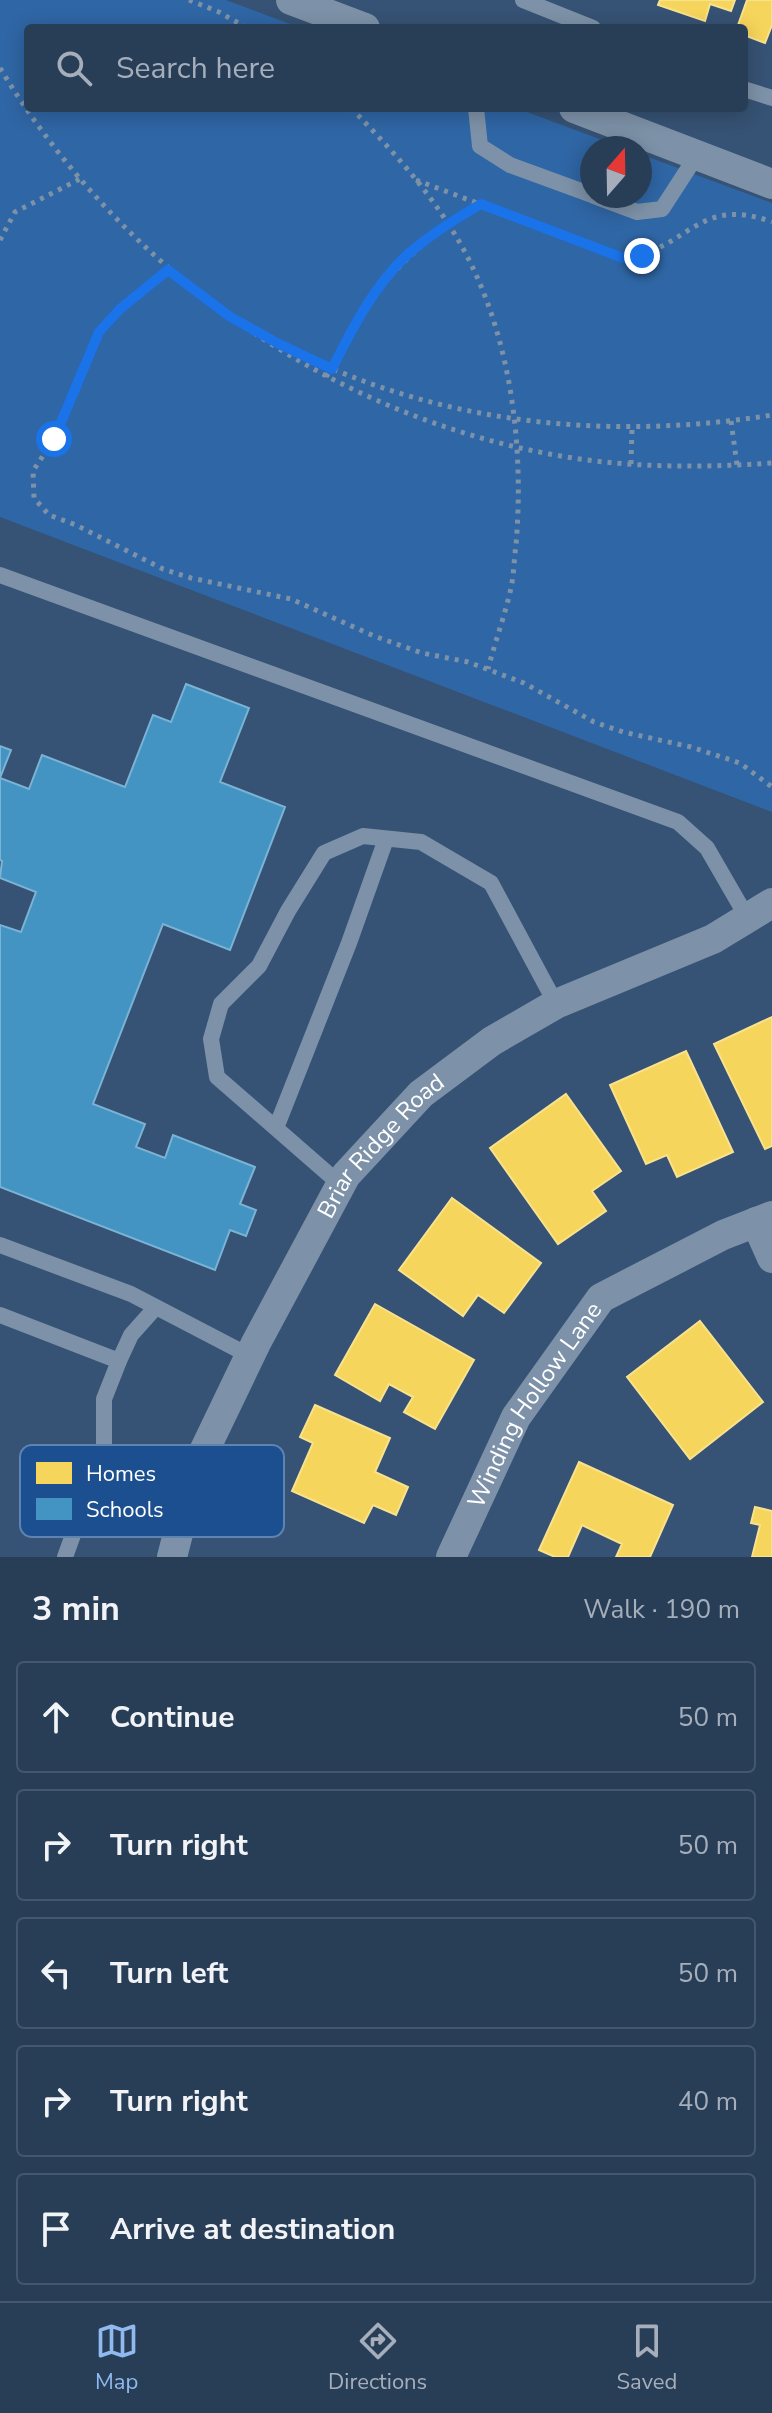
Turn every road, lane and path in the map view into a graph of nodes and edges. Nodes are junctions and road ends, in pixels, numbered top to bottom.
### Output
1 (189, 0) edge
2 (291, 0) edge
3 (523, 0) edge
4 (240, 24) edge
5 (354, 24) edge
6 (583, 24) edge
7 (0, 68) edge
8 (748, 90) edge
9 (772, 98) edge
10 (24, 104) edge
11 (30, 112) edge
12 (355, 112) edge
13 (476, 112) edge
14 (584, 112) edge
15 (697, 155) junction
16 (80, 179) junction
17 (415, 180) junction
18 (772, 184) edge
19 (580, 191) edge
20 (481, 204) junction
21 (626, 208) edge
22 (772, 222) edge
23 (448, 224) junction
24 (0, 240) edge
25 (168, 270) junction
26 (229, 316) junction
27 (332, 369) junction
28 (326, 377) junction
29 (772, 415) edge
30 (516, 420) junction
31 (731, 421) junction
32 (632, 428) junction
33 (518, 448) junction
34 (772, 463) edge
35 (631, 464) junction
36 (737, 465) junction
37 (0, 575) edge
38 (488, 669) junction
39 (772, 787) edge
40 (386, 839) junction
41 (760, 911) edge
42 (556, 1004) junction
43 (276, 1128) junction
44 (341, 1185) junction
45 (764, 1219) edge
46 (0, 1245) edge
47 (772, 1258) edge
48 (156, 1307) junction
49 (0, 1315) edge
50 (250, 1356) junction
51 (119, 1361) junction
52 (104, 1445) edge
53 (207, 1445) edge
54 (72, 1537) edge
55 (177, 1537) edge
56 (65, 1557) edge
57 (172, 1557) edge
58 (451, 1557) edge

1 - 4 path
2 - 5 street
3 - 6 lane
7 - 10 path
8 - 9 lane
11 - 16 path
12 - 17 path
13 - 19 lane
14 - 15 street
15 - 18 street
15 - 21 lane
16 - 24 path
16 - 25 path
17 - 20 path
17 - 23 path
20 - 22 path
20 - 23 path
23 - 27 path
23 - 30 path
25 - 26 path
25 - 38 path
26 - 27 path
26 - 28 path
27 - 28 path
27 - 30 path
28 - 33 path
29 - 31 path
30 - 32 path
30 - 33 path
31 - 32 path
31 - 36 path
32 - 35 path
33 - 35 path
33 - 38 path
34 - 36 path
35 - 36 path
37 - 41 lane
38 - 39 path
40 - 42 lane
40 - 43 lane
40 - 43 lane
41 - 42 street, Briar Ridge Road
42 - 44 street, Briar Ridge Road
43 - 44 lane
44 - 50 street, Briar Ridge Road
45 - 47 street
45 - 58 street, Winding Hollow Lane
46 - 48 lane
48 - 50 lane
48 - 51 lane
49 - 51 lane
50 - 53 street, Briar Ridge Road
51 - 52 lane
54 - 56 lane
55 - 57 street, Briar Ridge Road

